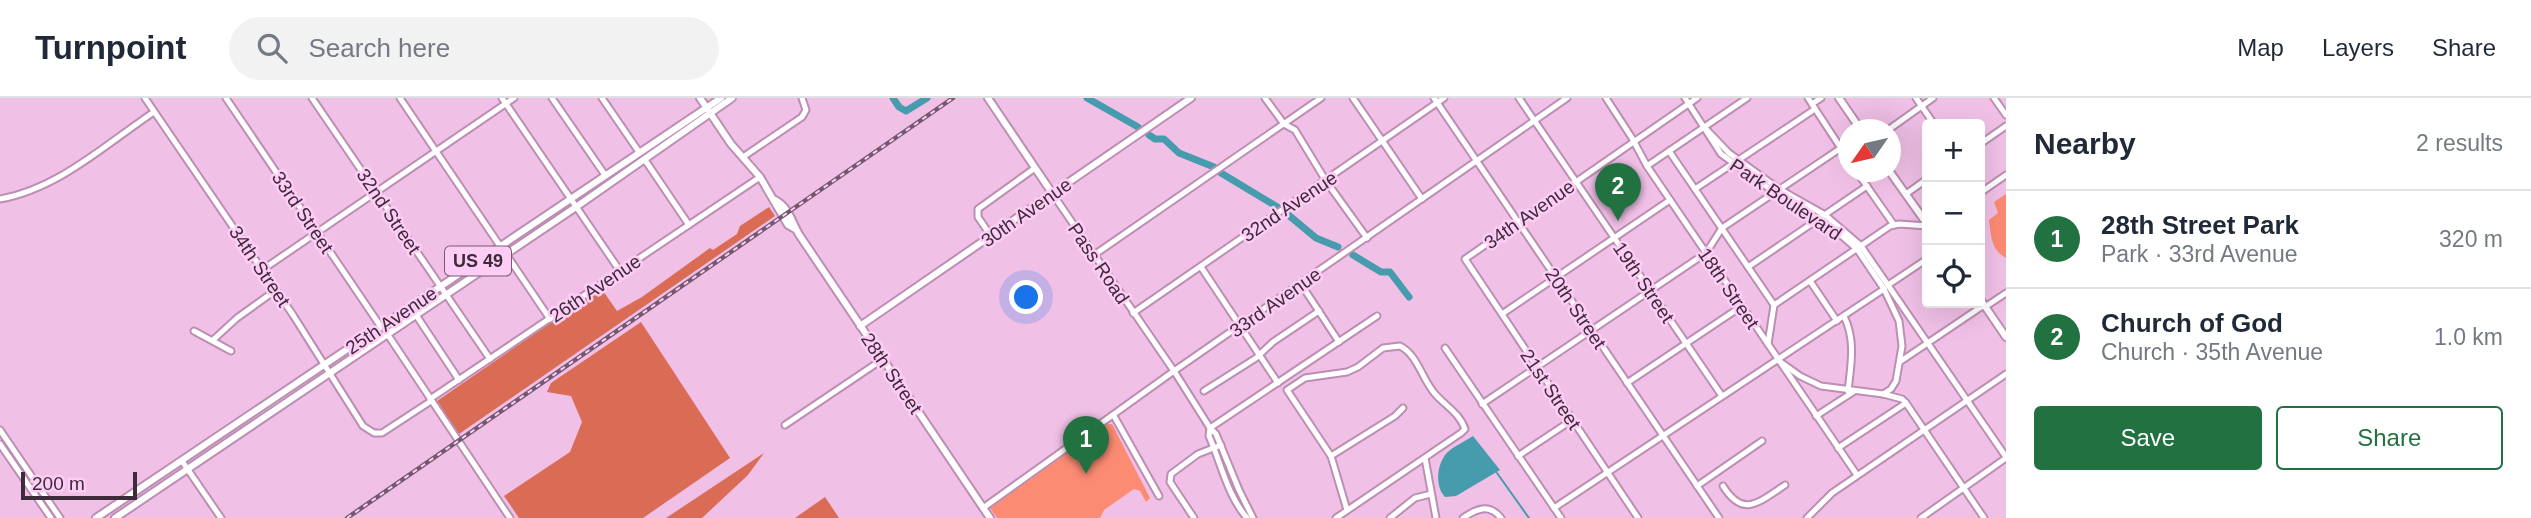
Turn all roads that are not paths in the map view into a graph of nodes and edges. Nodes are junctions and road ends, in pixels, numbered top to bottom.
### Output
1 (145, 98) edge
2 (226, 98) edge
3 (312, 98) edge
4 (400, 98) edge
5 (514, 98) edge
6 (552, 98) edge
7 (602, 98) edge
8 (700, 98) edge
9 (721, 98) edge
10 (732, 98) edge
11 (802, 98) edge
12 (988, 98) edge
13 (1177, 98) edge
14 (1191, 98) edge
15 (1265, 98) edge
16 (1321, 98) edge
17 (1353, 98) edge
18 (1444, 98) edge
19 (1519, 98) edge
20 (1567, 98) edge
21 (1606, 98) edge
22 (1697, 98) edge
23 (1747, 98) edge
24 (1808, 98) edge
25 (1821, 98) edge
26 (1839, 98) edge
27 (1916, 98) edge
28 (1933, 98) edge
29 (1994, 98) edge
30 (1435, 100) edge
31 (504, 101) edge
32 (1687, 101) edge
33 (1181, 105) junction
34 (1813, 106) junction
35 (1922, 106) junction
36 (154, 111) junction
37 (708, 111) junction
38 (2006, 115) edge
39 (1853, 119) edge
40 (1931, 119) edge
41 (1534, 121) junction
42 (1901, 121) edge
43 (1284, 124) junction
44 (2006, 126) edge
45 (1704, 127) junction
46 (1382, 141) junction
47 (1985, 141) edge
48 (1633, 142) junction
49 (1838, 144) edge
50 (1838, 150) edge
51 (436, 151) junction
52 (1669, 151) junction
53 (639, 152) junction
54 (743, 157) junction
55 (645, 160) junction
56 (1737, 161) junction
57 (1476, 162) junction
58 (1647, 166) junction
59 (1035, 168) junction
60 (605, 175) junction
61 (2006, 175) edge
62 (760, 177) junction
63 (1326, 180) junction
64 (1576, 182) junction
65 (1864, 182) edge
66 (1897, 182) edge
67 (1923, 182) edge
68 (1867, 186) junction
69 (1985, 189) edge
70 (1695, 190) junction
71 (1777, 190) junction
72 (376, 192) junction
73 (1052, 193) junction
74 (1906, 194) junction
75 (570, 199) junction
76 (1422, 199) junction
77 (0, 200) edge
78 (1670, 200) junction
79 (576, 207) junction
80 (1822, 217) junction
81 (1922, 218) edge
82 (1518, 223) junction
83 (689, 225) junction
84 (1894, 225) junction
85 (1922, 225) edge
86 (1722, 228) junction
87 (317, 233) junction
88 (991, 236) junction
89 (1615, 237) junction
90 (1367, 238) junction
91 (500, 246) junction
92 (1859, 248) junction
93 (1706, 253) junction
94 (506, 254) junction
95 (1094, 255) junction
96 (1465, 259) joint
97 (1922, 262) edge
98 (1200, 267) junction
99 (1748, 267) junction
100 (262, 270) junction
101 (620, 271) junction
102 (1556, 278) junction
103 (1810, 281) junction
104 (1301, 284) junction
105 (441, 286) junction
106 (1886, 287) junction
107 (276, 290) junction
108 (1650, 291) junction
109 (2006, 293) edge
110 (446, 295) junction
111 (1985, 303) edge
112 (1774, 305) junction
113 (1742, 306) junction
114 (1985, 307) edge
115 (1978, 308) edge
116 (1319, 311) junction
117 (1133, 313) junction
118 (1502, 314) junction
119 (416, 315) junction
120 (1377, 316) dead end
121 (1844, 316) junction
122 (550, 319) junction
123 (1837, 321) junction
124 (860, 326) junction
125 (381, 327) junction
126 (1240, 327) junction
127 (194, 331) dead end
128 (1592, 331) junction
129 (388, 335) junction
130 (2006, 337) edge
131 (213, 341) junction
132 (1339, 342) junction
133 (1686, 344) junction
134 (1928, 344) junction
135 (1768, 345) junction
136 (1445, 348) dead end
137 (231, 351) dead end
138 (1259, 356) junction
139 (490, 359) junction
140 (883, 359) junction
141 (1779, 360) junction
142 (1901, 361) junction
143 (326, 365) junction
144 (1537, 367) junction
145 (1174, 371) junction
146 (331, 373) junction
147 (2006, 374) edge
148 (459, 380) junction
149 (1896, 381) junction
150 (1278, 383) junction
151 (1628, 383) junction
152 (1204, 391) dead end
153 (1850, 391) junction
154 (1882, 394) junction
155 (1722, 396) junction
156 (430, 400) junction
157 (1967, 400) junction
158 (1904, 401) junction
159 (1482, 404) junction
160 (1403, 408) dead end
161 (1114, 416) junction
162 (1816, 416) junction
163 (1572, 420) junction
164 (785, 425) dead end
165 (1210, 428) junction
166 (0, 430) edge
167 (1925, 430) junction
168 (374, 433) joint
169 (1663, 435) junction
170 (1762, 441) dead end
171 (0, 444) edge
172 (1218, 447) junction
173 (1838, 448) junction
174 (1331, 456) junction
175 (1518, 456) junction
176 (2006, 457) edge
177 (1425, 458) junction
178 (182, 461) junction
179 (188, 470) junction
180 (1607, 472) junction
181 (1857, 475) junction
182 (1234, 477) junction
183 (1227, 480) junction
184 (1784, 485) dead end
185 (1697, 486) junction
186 (1723, 486) dead end
187 (1964, 488) junction
188 (1431, 494) junction
189 (131, 496) junction
190 (1158, 496) dead end
191 (137, 504) junction
192 (983, 508) junction
193 (1554, 508) junction
194 (1347, 510) junction
195 (1244, 516) edge
196 (51, 518) edge
197 (60, 518) edge
198 (96, 518) edge
199 (115, 518) edge
200 (221, 518) edge
201 (510, 518) edge
202 (990, 518) edge
203 (1194, 518) edge
204 (1254, 518) edge
205 (1336, 518) edge
206 (1390, 518) edge
207 (1436, 518) edge
208 (1463, 518) edge
209 (1501, 518) edge
210 (1561, 518) edge
211 (1638, 518) edge
212 (1718, 518) edge
213 (1807, 518) edge
214 (1922, 518) edge
215 (1984, 518) edge

1 - 36 street, 34th Street
2 - 87 street, 33rd Street
3 - 72 street, 32nd Street
4 - 51 street
5 - 31 street
6 - 60 street
7 - 53 street
8 - 37 main road, 28th Street
9 - 37 main road, 25th Avenue / US 49
10 - 37 main road, 25th Avenue / US 49
11 - 54 street
12 - 59 main road, Pass Road
13 - 33 street
14 - 33 main road, 30th Avenue
15 - 43 street
16 - 43 street
17 - 46 street
18 - 30 street, 32nd Avenue
19 - 41 street, 19th Street
20 - 41 street, 33rd Avenue
21 - 48 street, 18th Street
22 - 32 street, 34th Avenue
23 - 45 street
24 - 34 street
25 - 34 street
26 - 39 main road
27 - 35 street
28 - 35 street
29 - 38 street
30 - 46 street, 32nd Avenue
30 - 57 street, 20th Street
31 - 51 street
31 - 75 street
32 - 45 street, Park Boulevard
32 - 48 street, 34th Avenue
33 - 73 main road, 30th Avenue
34 - 49 street
34 - 56 street
35 - 40 street
35 - 42 street
36 - 77 street
36 - 100 street, 34th Street
37 - 53 main road, 25th Avenue / US 49
37 - 54 main road, 28th Street
37 - 55 main road, 25th Avenue / US 49
41 - 57 street, 33rd Avenue
41 - 64 street, 19th Street
43 - 63 street
43 - 95 street
44 - 47 street
45 - 52 street
45 - 56 street, Park Boulevard
46 - 63 street, 32nd Avenue
46 - 76 street
48 - 58 street, 18th Street
48 - 64 street, 34th Avenue
50 - 71 street
51 - 72 street
51 - 91 street
52 - 58 street
52 - 70 street
53 - 60 main road, 25th Avenue / US 49
54 - 62 main road, 28th Street
55 - 79 main road, 25th Avenue / US 49
55 - 83 street
56 - 70 street
56 - 71 street, Park Boulevard
57 - 76 street, 33rd Avenue
57 - 82 street, 20th Street
58 - 78 street, 18th Street
59 - 73 main road, Pass Road
59 - 88 street
60 - 75 main road, 25th Avenue / US 49
61 - 69 street
62 - 83 street, 26th Avenue
62 - 124 main road, 28th Street
63 - 90 street
63 - 98 street, 32nd Avenue
64 - 82 street, 34th Avenue
64 - 89 street, 19th Street
65 - 68 street
66 - 74 main road
67 - 74 street
68 - 80 street
68 - 84 street
70 - 86 street
71 - 80 street, Park Boulevard
71 - 86 street
72 - 87 street
72 - 105 street, 32nd Street
73 - 88 main road, 30th Avenue
73 - 95 street, Pass Road
74 - 81 main road
75 - 79 street
75 - 91 main road, 25th Avenue / US 49
76 - 90 street, 33rd Avenue
78 - 89 street
78 - 93 street, 18th Street
79 - 94 main road, 25th Avenue / US 49
79 - 101 street
80 - 92 street, Park Boulevard
80 - 99 street
82 - 96 street, 34th Avenue
82 - 102 street, 20th Street
83 - 101 street, 26th Avenue
84 - 85 street
84 - 92 street
86 - 93 street
86 - 99 street
87 - 100 street
87 - 125 street, 33rd Street
88 - 124 main road, 30th Avenue
89 - 102 street
89 - 108 street, 19th Street
90 - 104 street, 33rd Avenue
91 - 105 main road, 25th Avenue / US 49
92 - 103 street
92 - 106 street, Park Boulevard
93 - 108 street
93 - 113 street, 18th Street
94 - 110 main road, 25th Avenue / US 49
94 - 122 street
95 - 117 street, Pass Road
96 - 118 street, 21st Street
97 - 106 street
98 - 117 street, 32nd Avenue
98 - 126 street
99 - 112 street
100 - 107 street, 34th Street
101 - 122 street, 26th Avenue
102 - 118 street
102 - 128 street, 20th Street
103 - 112 street
103 - 123 street
104 - 116 street
104 - 126 street, 33rd Avenue
105 - 110 street, 32nd Street
105 - 125 main road, 25th Avenue / US 49
106 - 121 street
106 - 134 street
106 - 142 street, Park Boulevard
107 - 131 street
107 - 143 street, 34th Street
108 - 128 street
108 - 133 street, 19th Street
109 - 111 street
110 - 119 main road, 25th Avenue / US 49
110 - 139 street, 32nd Street
112 - 135 street
113 - 133 street
113 - 135 street, 18th Street
114 - 130 main road
115 - 134 street
116 - 132 street
116 - 138 street
117 - 145 street, Pass Road
118 - 144 street, 21st Street
119 - 129 main road, 25th Avenue / US 49
119 - 148 street
120 - 132 street
121 - 123 street
121 - 153 street
122 - 139 street, 26th Avenue
123 - 141 street
124 - 140 main road, 28th Street
125 - 143 main road, 25th Avenue / US 49
126 - 138 street
126 - 145 street, 33rd Avenue
127 - 131 street
128 - 144 street
128 - 151 street, 20th Street
129 - 146 main road, 25th Avenue / US 49
129 - 156 street
131 - 137 street
132 - 150 street
133 - 151 street
133 - 155 street, 19th Street
134 - 142 street
134 - 157 street
135 - 141 street, 18th Street
136 - 159 street
138 - 150 street
138 - 152 street
139 - 148 street, 26th Avenue
140 - 164 street
140 - 192 main road, 28th Street
141 - 153 street
141 - 155 street
141 - 162 street, 18th Street
142 - 149 street, Park Boulevard
143 - 146 street, 34th Street
143 - 178 main road, 25th Avenue / US 49
144 - 159 street
144 - 163 street, 21st Street
145 - 161 street, 33rd Avenue
145 - 165 street, Pass Road
146 - 168 street, 34th Street
146 - 179 main road, 25th Avenue / US 49
147 - 157 street
148 - 156 street, 26th Avenue
149 - 154 street
149 - 158 street
150 - 165 street
151 - 169 street, 20th Street
153 - 154 street
153 - 162 street
154 - 158 street
155 - 169 street
156 - 168 street, 26th Avenue
156 - 201 street
157 - 167 street
157 - 176 street
158 - 167 street
158 - 173 street
159 - 175 street
160 - 174 street
161 - 190 street
161 - 192 street, 33rd Avenue
162 - 173 street, 18th Street
163 - 175 street
163 - 180 street, 21st Street
165 - 172 street, Pass Road
166 - 197 street
167 - 181 street
167 - 187 street
169 - 180 street
169 - 185 street, 20th Street
170 - 185 street
171 - 196 street
172 - 182 street
172 - 183 street
172 - 203 street
173 - 181 street, 18th Street
174 - 177 street
174 - 194 street
175 - 193 street
176 - 187 street
177 - 188 street
177 - 194 street
178 - 179 street
178 - 189 main road, 25th Avenue / US 49
179 - 191 main road, 25th Avenue / US 49
179 - 200 street
180 - 193 street
180 - 211 street, 21st Street
181 - 213 street
182 - 183 street
182 - 204 street
183 - 195 street
184 - 186 street
185 - 212 street, 20th Street
187 - 214 street
187 - 215 street
188 - 206 street
188 - 207 street
189 - 191 main road
189 - 198 main road, 25th Avenue / US 49
191 - 199 main road, 25th Avenue / US 49
192 - 202 main road, 28th Street
193 - 210 street
194 - 205 street
208 - 209 street

